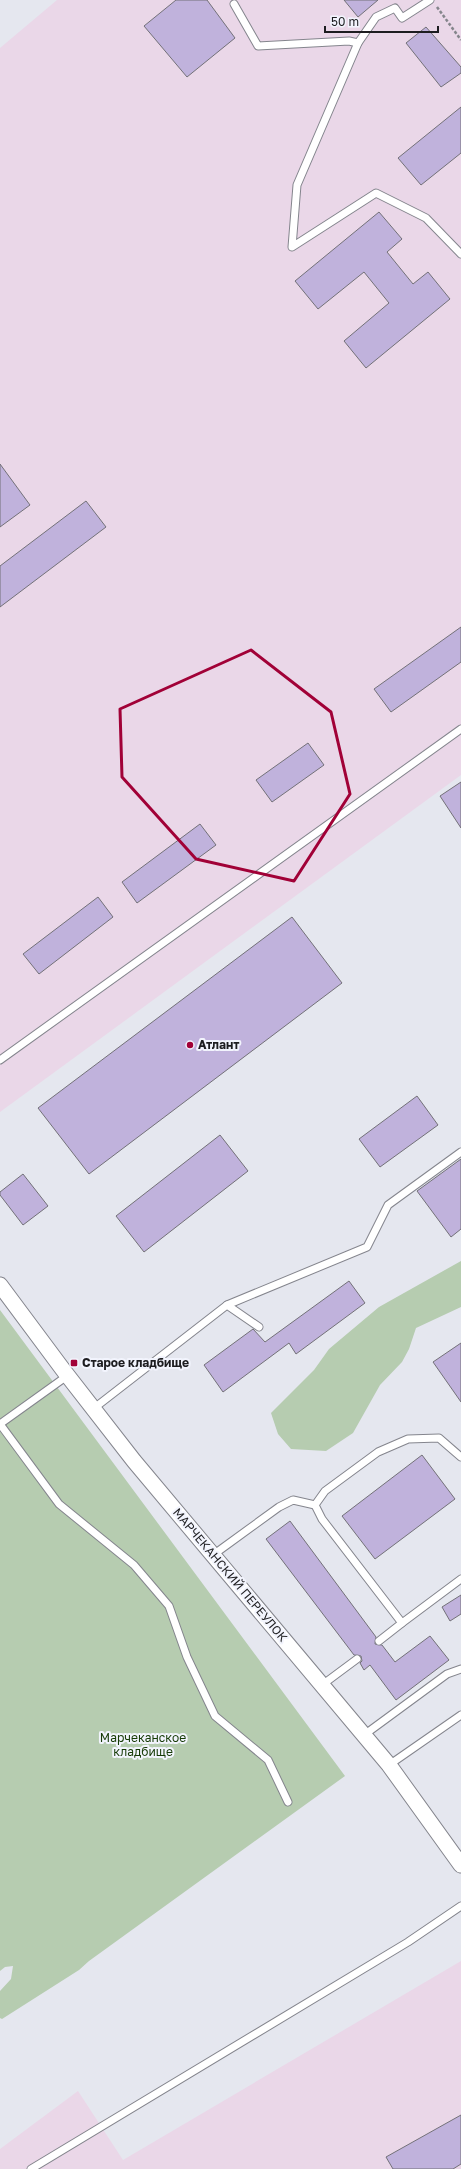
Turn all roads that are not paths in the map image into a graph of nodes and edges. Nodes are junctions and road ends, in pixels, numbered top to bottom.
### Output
1 (430, 0) edge
2 (234, 4) dead end
3 (358, 43) junction
4 (461, 254) edge
5 (461, 729) edge
6 (0, 1060) edge
7 (461, 1152) edge
8 (0, 1285) edge
9 (227, 1305) junction
10 (259, 1327) dead end
11 (67, 1376) junction
12 (93, 1409) junction
13 (0, 1424) edge
14 (461, 1457) edge
15 (315, 1505) junction
16 (213, 1555) junction
17 (461, 1579) edge
18 (402, 1623) junction
19 (379, 1641) dead end
20 (357, 1659) dead end
21 (461, 1669) edge
22 (322, 1685) junction
23 (461, 1715) edge
24 (364, 1735) junction
25 (389, 1766) junction
26 (288, 1802) dead end
27 (459, 1859) edge
28 (461, 1906) edge
29 (31, 2169) edge

1 - 3 lane
2 - 3 lane
3 - 4 lane
5 - 6 lane
7 - 9 lane
8 - 11 street, МАРЧЕКАНСКИЙ ПЕРЕУЛОК
9 - 10 lane
9 - 12 lane
11 - 12 street, МАРЧЕКАНСКИЙ ПЕРЕУЛОК
11 - 13 lane
12 - 16 street, МАРЧЕКАНСКИЙ ПЕРЕУЛОК
13 - 26 lane
14 - 15 lane
15 - 16 lane
15 - 18 lane
16 - 22 street, МАРЧЕКАНСКИЙ ПЕРЕУЛОК
17 - 18 lane
18 - 19 lane
20 - 22 lane
21 - 24 lane
22 - 24 street, МАРЧЕКАНСКИЙ ПЕРЕУЛОК
23 - 25 lane
24 - 25 street, МАРЧЕКАНСКИЙ ПЕРЕУЛОК
25 - 27 street, МАРЧЕКАНСКИЙ ПЕРЕУЛОК
28 - 29 lane

